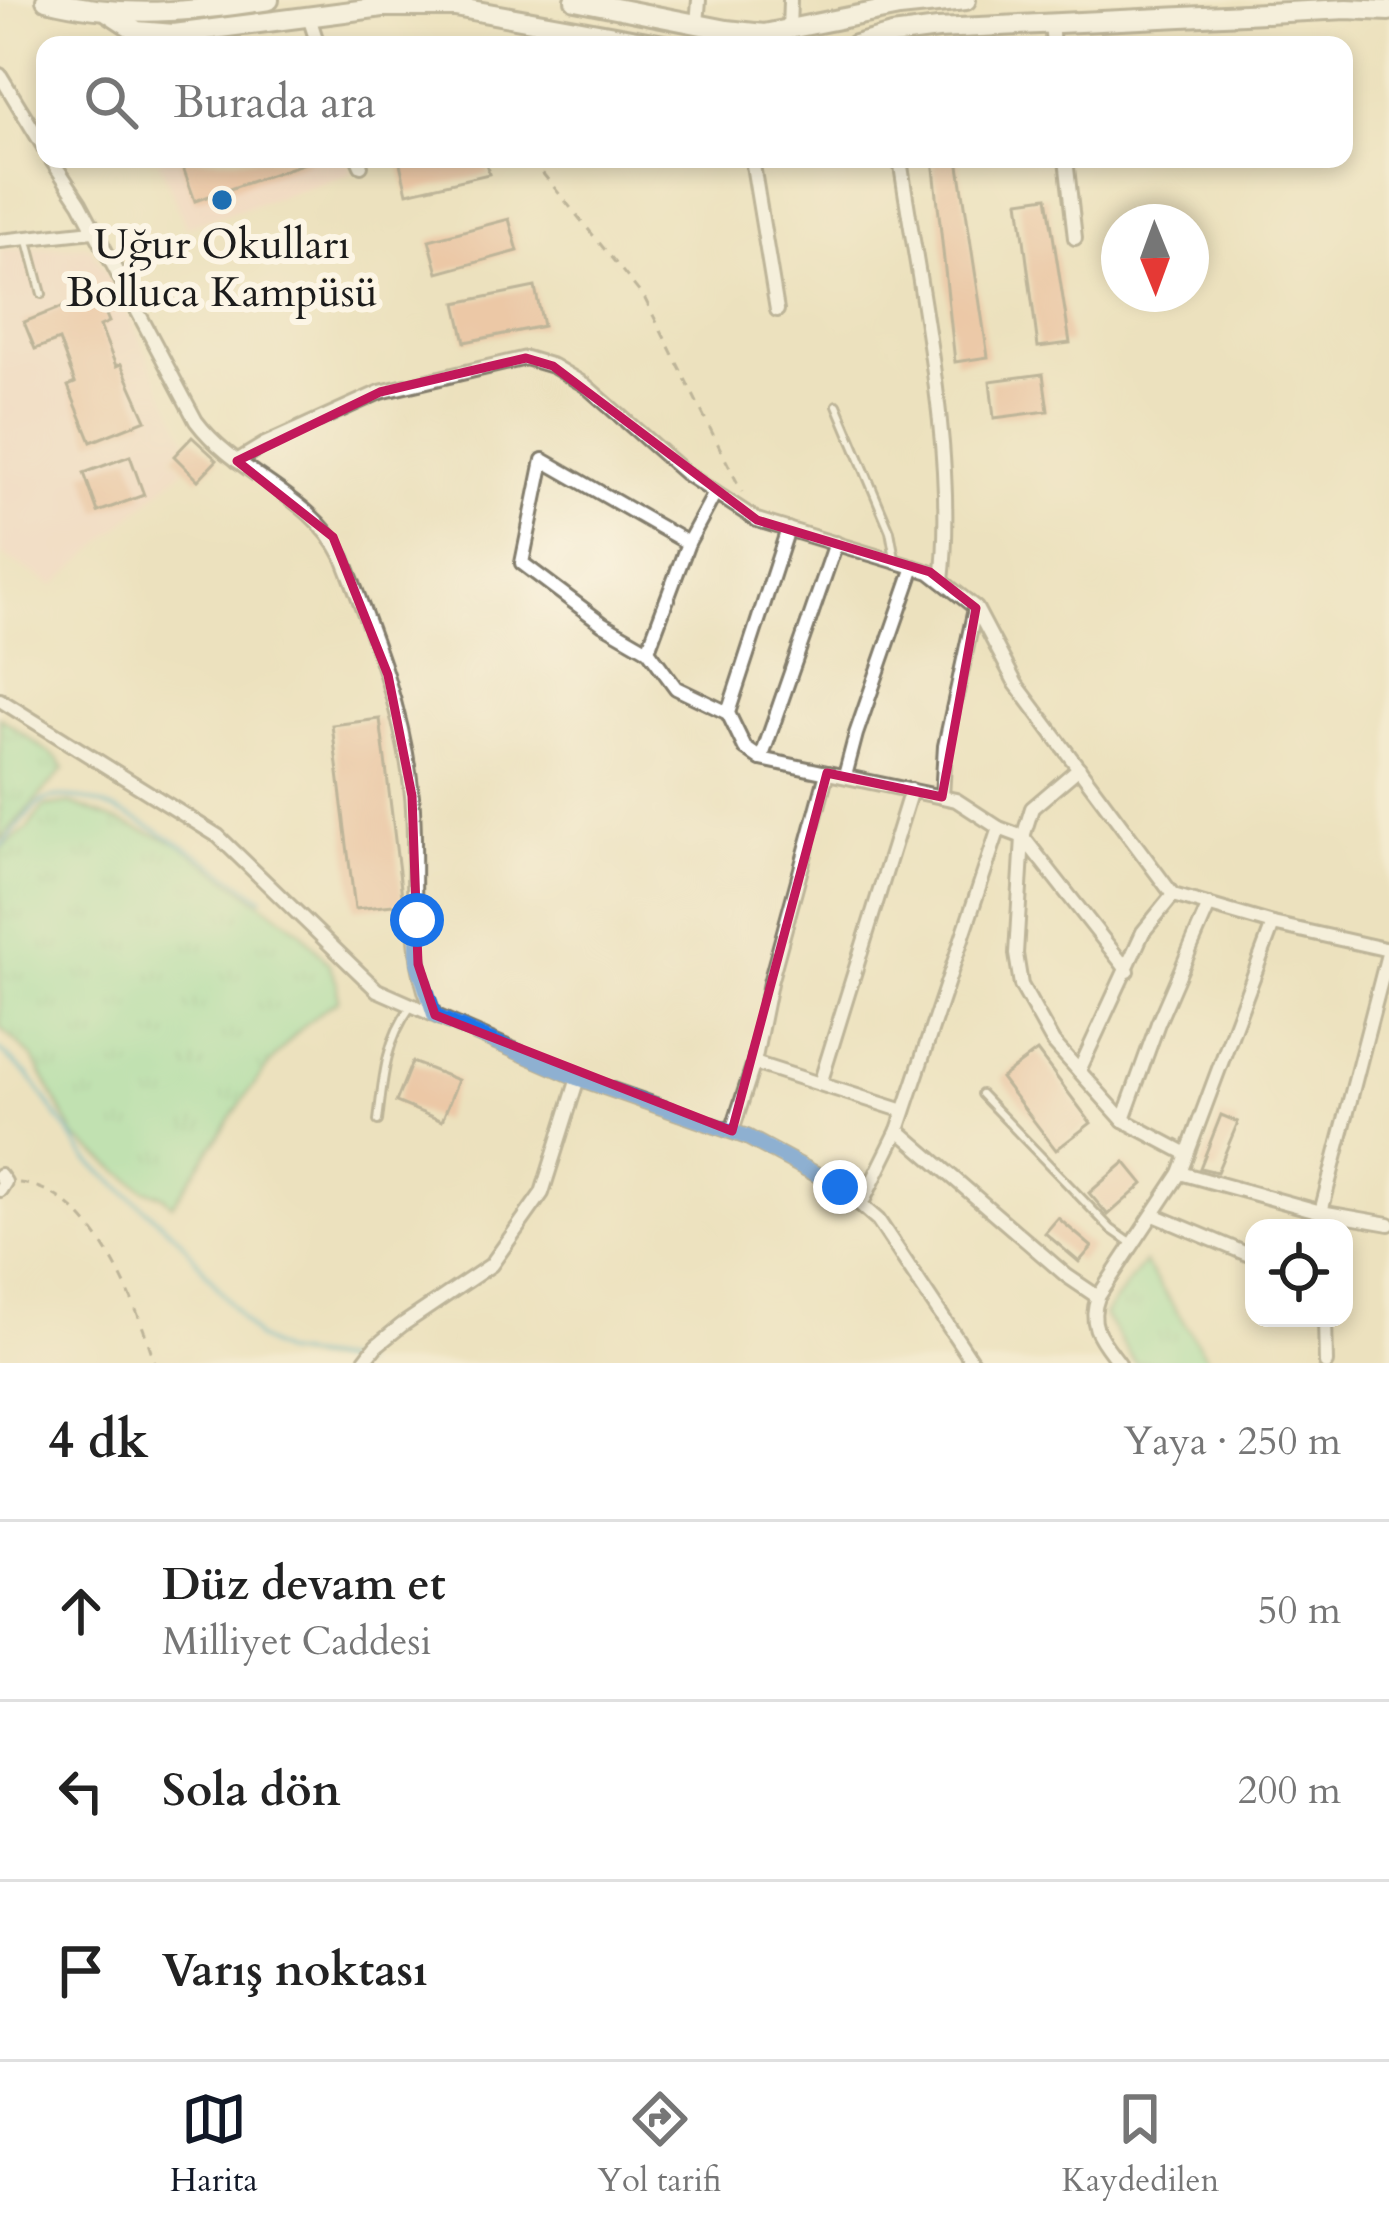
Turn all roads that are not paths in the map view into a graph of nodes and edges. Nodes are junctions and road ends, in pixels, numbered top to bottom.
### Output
1 (46, 0) edge
2 (269, 0) edge
3 (575, 0) edge
4 (699, 0) edge
5 (790, 0) edge
6 (966, 0) edge
7 (236, 3) edge
8 (156, 6) edge
9 (630, 6) edge
10 (879, 6) edge
11 (1389, 11) edge
12 (108, 12) junction
13 (309, 17) junction
14 (1051, 23) junction
15 (697, 24) junction
16 (789, 31) junction
17 (315, 36) edge
18 (614, 36) edge
19 (906, 36) edge
20 (1052, 36) edge
21 (0, 75) edge
22 (36, 134) edge
23 (56, 168) edge
24 (753, 168) edge
25 (901, 168) edge
26 (1067, 168) edge
27 (93, 230) junction
28 (27, 238) junction
29 (1075, 238) dead end
30 (0, 242) edge
31 (42, 294) dead end
32 (777, 310) dead end
33 (837, 404) dead end
34 (238, 461) junction
35 (715, 493) junction
36 (788, 530) junction
37 (688, 543) junction
38 (836, 543) junction
39 (895, 560) junction
40 (914, 567) junction
41 (942, 581) junction
42 (976, 608) junction
43 (648, 650) junction
44 (0, 700) edge
45 (728, 713) junction
46 (761, 759) junction
47 (1079, 769) junction
48 (827, 772) junction
49 (845, 776) junction
50 (911, 790) junction
51 (942, 797) junction
52 (999, 828) junction
53 (1023, 837) junction
54 (1173, 895) junction
55 (1209, 905) junction
56 (1273, 924) junction
57 (1389, 950) edge
58 (1128, 971) junction
59 (412, 1006) junction
60 (435, 1016) junction
61 (754, 1063) junction
62 (1079, 1071) junction
63 (578, 1078) junction
64 (820, 1084) junction
65 (981, 1094) dead end
66 (904, 1111) junction
67 (1123, 1120) junction
68 (378, 1121) dead end
69 (898, 1130) junction
70 (732, 1131) junction
71 (1187, 1154) junction
72 (1180, 1173) junction
73 (861, 1205) junction
74 (1321, 1212) junction
75 (1154, 1215) junction
76 (1321, 1219) edge
77 (1389, 1224) edge
78 (1134, 1245) junction
79 (1245, 1253) edge
80 (1098, 1297) junction
81 (1324, 1327) edge
82 (363, 1363) edge
83 (973, 1363) edge
84 (1119, 1363) edge
85 (1326, 1363) edge

1 - 12 main road
2 - 7 main road
3 - 9 main road
4 - 15 street
5 - 16 street
6 - 10 main road
7 - 8 main road
8 - 12 main road
9 - 15 main road
10 - 16 main road
11 - 14 main road
12 - 13 main road
13 - 17 street
13 - 18 main road
14 - 19 main road
14 - 20 street
15 - 16 main road
21 - 22 street
23 - 27 street
24 - 32 street
25 - 41 street
26 - 29 street
27 - 28 street
27 - 34 street
28 - 30 street
28 - 31 lane
33 - 39 lane
34 - 35 street
34 - 60 street
35 - 36 street
35 - 37 street
36 - 38 street
36 - 45 street
37 - 43 street
37 - 43 street
38 - 39 street
38 - 46 street
39 - 40 street
40 - 41 street
40 - 49 street
41 - 42 street
42 - 47 street
42 - 51 street
43 - 45 street
44 - 59 street
45 - 46 street
46 - 48 street
47 - 53 street
47 - 54 street
48 - 49 street
48 - 61 street
49 - 50 street
50 - 51 street
50 - 64 street
51 - 52 street
52 - 53 street
52 - 66 street
53 - 58 street
53 - 62 street
54 - 55 street
54 - 58 street
55 - 56 street
55 - 67 street
56 - 57 street
56 - 71 street
57 - 74 street
58 - 62 street
59 - 60 street
59 - 68 lane
60 - 63 street
61 - 64 street
61 - 70 street
62 - 67 street
63 - 70 street
63 - 82 street
64 - 66 street
65 - 78 lane
66 - 69 street
67 - 71 street
69 - 73 street
69 - 80 street
70 - 73 street
71 - 72 street
72 - 74 street
72 - 75 street
73 - 83 street
74 - 76 street
74 - 77 street
75 - 78 street
75 - 79 street
78 - 80 street
80 - 84 street
81 - 85 street

